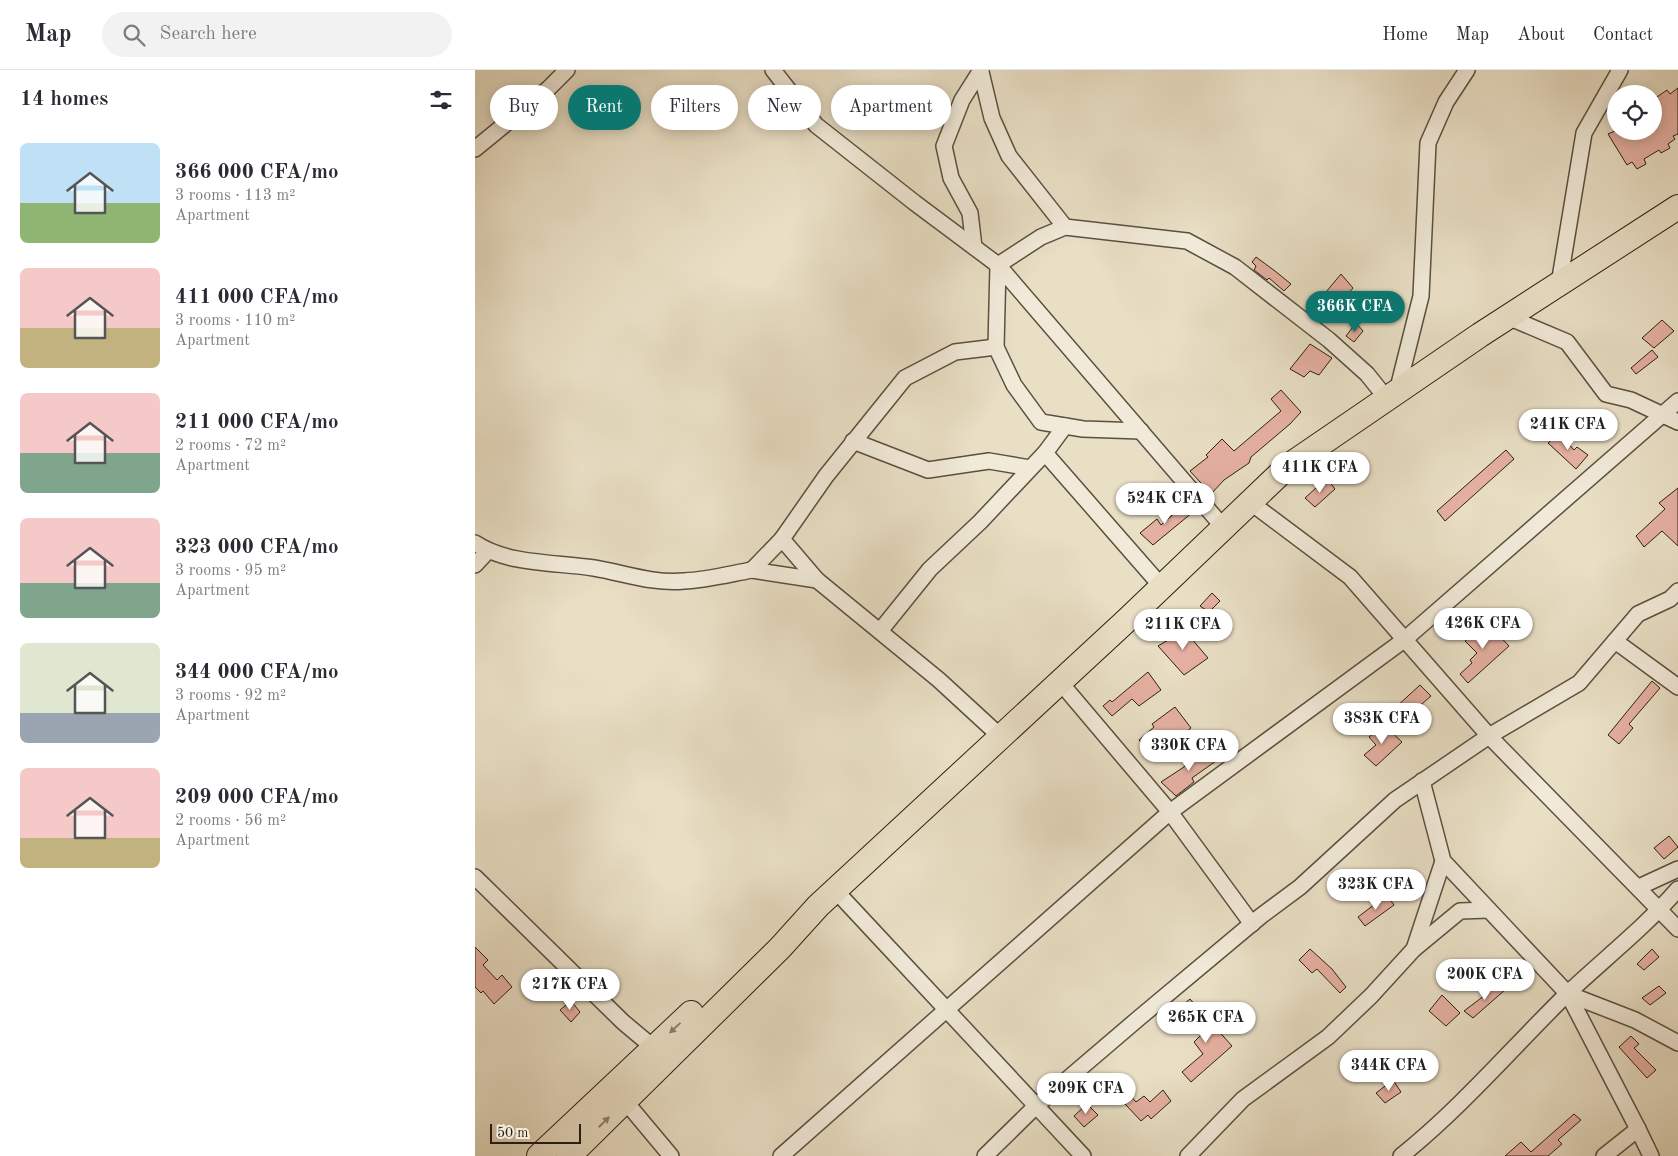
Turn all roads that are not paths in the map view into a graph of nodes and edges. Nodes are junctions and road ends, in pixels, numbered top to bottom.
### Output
1 (567, 70) edge
2 (773, 70) edge
3 (1467, 70) edge
4 (1620, 70) edge
5 (981, 71) edge
6 (475, 149) edge
7 (1678, 207) edge
8 (1065, 227) junction
9 (975, 247) junction
10 (999, 264) junction
11 (1559, 284) junction
12 (1508, 317) junction
13 (996, 348) junction
14 (1392, 396) junction
15 (1678, 401) edge
16 (1662, 415) junction
17 (1678, 422) edge
18 (1065, 426) junction
19 (1141, 431) junction
20 (853, 441) junction
21 (1045, 453) junction
22 (1030, 468) junction
23 (1250, 502) junction
24 (1224, 528) junction
25 (782, 539) junction
26 (475, 542) edge
27 (488, 551) junction
28 (475, 565) edge
29 (752, 570) junction
30 (817, 580) junction
31 (1162, 587) junction
32 (1678, 591) edge
33 (880, 630) junction
34 (1404, 640) junction
35 (1615, 641) junction
36 (1060, 682) junction
37 (1678, 687) edge
38 (1489, 736) junction
39 (1001, 737) junction
40 (1422, 781) junction
41 (1170, 812) junction
42 (1443, 861) junction
43 (1678, 869) edge
44 (475, 877) edge
45 (1639, 887) junction
46 (1678, 890) edge
47 (826, 898) junction
48 (1489, 910) junction
49 (1660, 910) junction
50 (1252, 924) junction
51 (1678, 929) edge
52 (1414, 949) junction
53 (1567, 994) junction
54 (946, 1010) junction
55 (1678, 1043) edge
56 (654, 1048) junction
57 (625, 1101) junction
58 (1036, 1106) junction
59 (1638, 1130) junction
60 (539, 1156) edge
61 (569, 1156) edge
62 (671, 1156) edge
63 (781, 1156) edge
64 (985, 1156) edge
65 (1083, 1156) edge
66 (1188, 1156) edge
67 (1401, 1156) edge
68 (1604, 1156) edge
69 (1651, 1156) edge

1 - 6 street
2 - 9 street
3 - 14 street
4 - 11 street
5 - 8 street
5 - 9 street
7 - 11 highway
8 - 10 street
8 - 14 street
9 - 10 street
10 - 13 street
10 - 19 street
11 - 12 highway
12 - 14 highway
12 - 16 street
13 - 18 street
13 - 20 street
14 - 23 highway
15 - 16 street
16 - 17 street
16 - 34 street
18 - 19 street
18 - 21 street
19 - 24 street
20 - 22 street
20 - 25 street
21 - 22 street
21 - 31 street
22 - 33 street
23 - 24 highway
23 - 34 street
24 - 31 highway
25 - 29 street
25 - 30 street
26 - 27 street
27 - 28 street
27 - 29 street
29 - 30 street
30 - 33 street
31 - 36 highway
32 - 35 street
33 - 39 street
34 - 38 street
34 - 41 street
35 - 37 street
35 - 38 street
36 - 39 highway
36 - 41 street
38 - 40 street
38 - 45 street
39 - 47 highway
40 - 42 street
40 - 50 street
41 - 50 street
41 - 54 street
42 - 48 street
42 - 52 street
43 - 45 street
44 - 56 street
45 - 49 street
46 - 49 street
47 - 54 street
47 -> 56 highway
47 - 57 highway
48 - 52 street
48 - 53 street
49 - 51 street
49 - 53 street
50 - 58 street
52 - 66 street
53 - 55 street
53 - 59 street
53 - 67 street
54 - 58 street
54 - 63 street
56 - 60 highway
61 -> 57 highway
57 - 62 street
58 - 64 street
58 - 65 street
59 - 68 street
59 - 69 street

